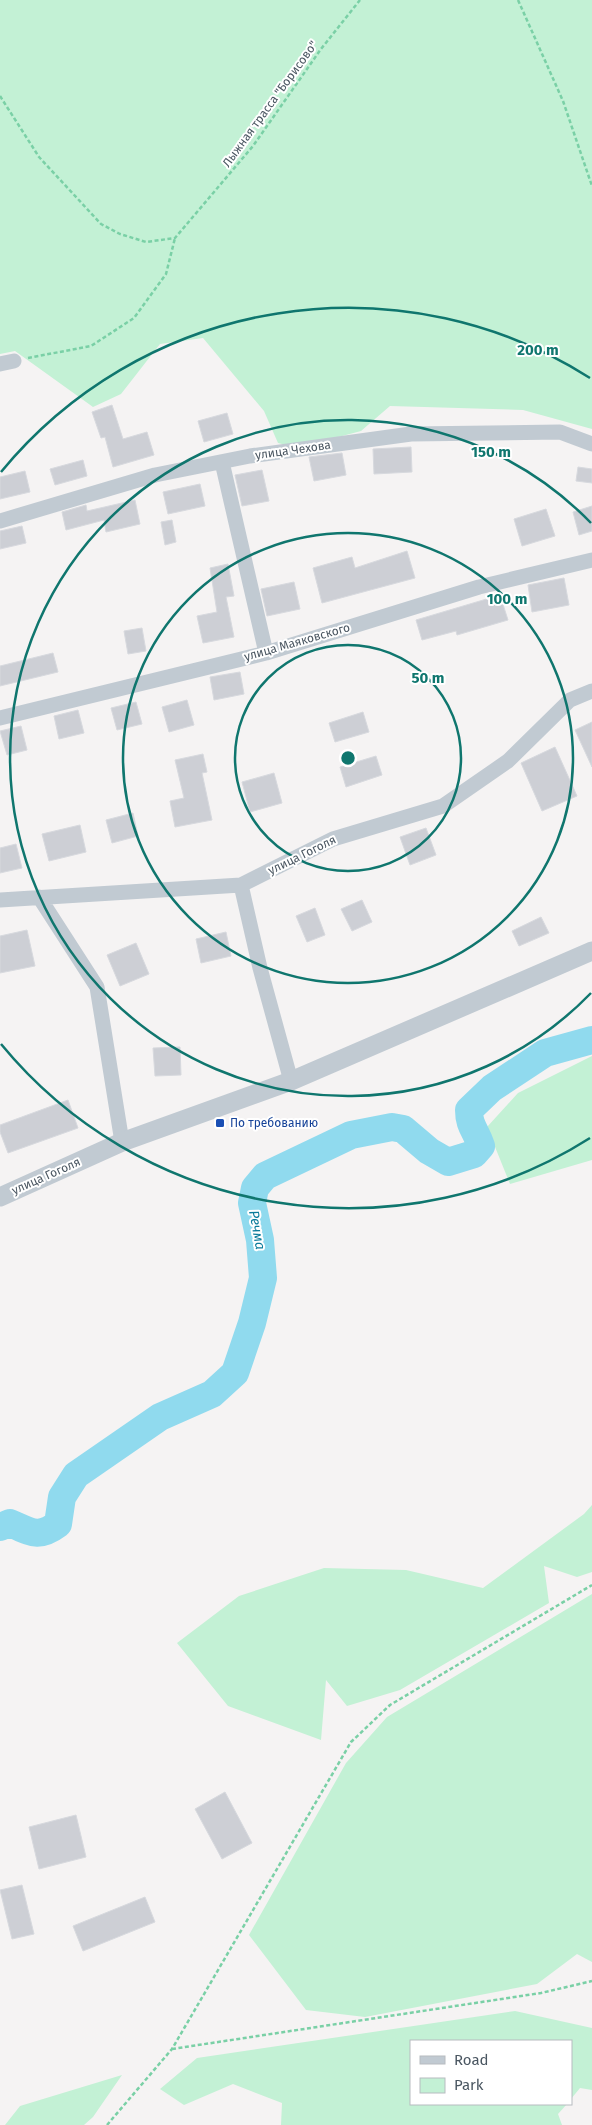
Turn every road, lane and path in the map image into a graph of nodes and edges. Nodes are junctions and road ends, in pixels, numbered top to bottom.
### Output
1 (360, 0) edge
2 (518, 0) edge
3 (0, 96) edge
4 (592, 186) edge
5 (174, 238) junction
6 (7, 362) edge
7 (592, 444) edge
8 (222, 462) junction
9 (0, 521) edge
10 (592, 560) edge
11 (266, 653) junction
12 (592, 691) edge
13 (0, 718) edge
14 (241, 886) junction
15 (39, 898) junction
16 (0, 900) edge
17 (592, 951) edge
18 (291, 1081) junction
19 (122, 1142) junction
20 (0, 1197) edge
21 (592, 1585) edge
22 (592, 1981) edge
23 (172, 2049) junction
24 (107, 2125) edge

1 - 5 path, Лыжная трасса "Борисово"
2 - 4 path
3 - 5 path
5 - 6 path
7 - 8 street, улица Чехова
8 - 9 street, улица Чехова
8 - 11 street
10 - 11 street, улица Маяковского
11 - 13 street, улица Маяковского
12 - 14 street, улица Гоголя
14 - 15 street, улица Гоголя
14 - 18 street
15 - 16 street, улица Гоголя
15 - 19 street
17 - 18 street, улица Гоголя
18 - 19 street, улица Гоголя
19 - 20 street, улица Гоголя
21 - 23 path
22 - 23 path
23 - 24 path

